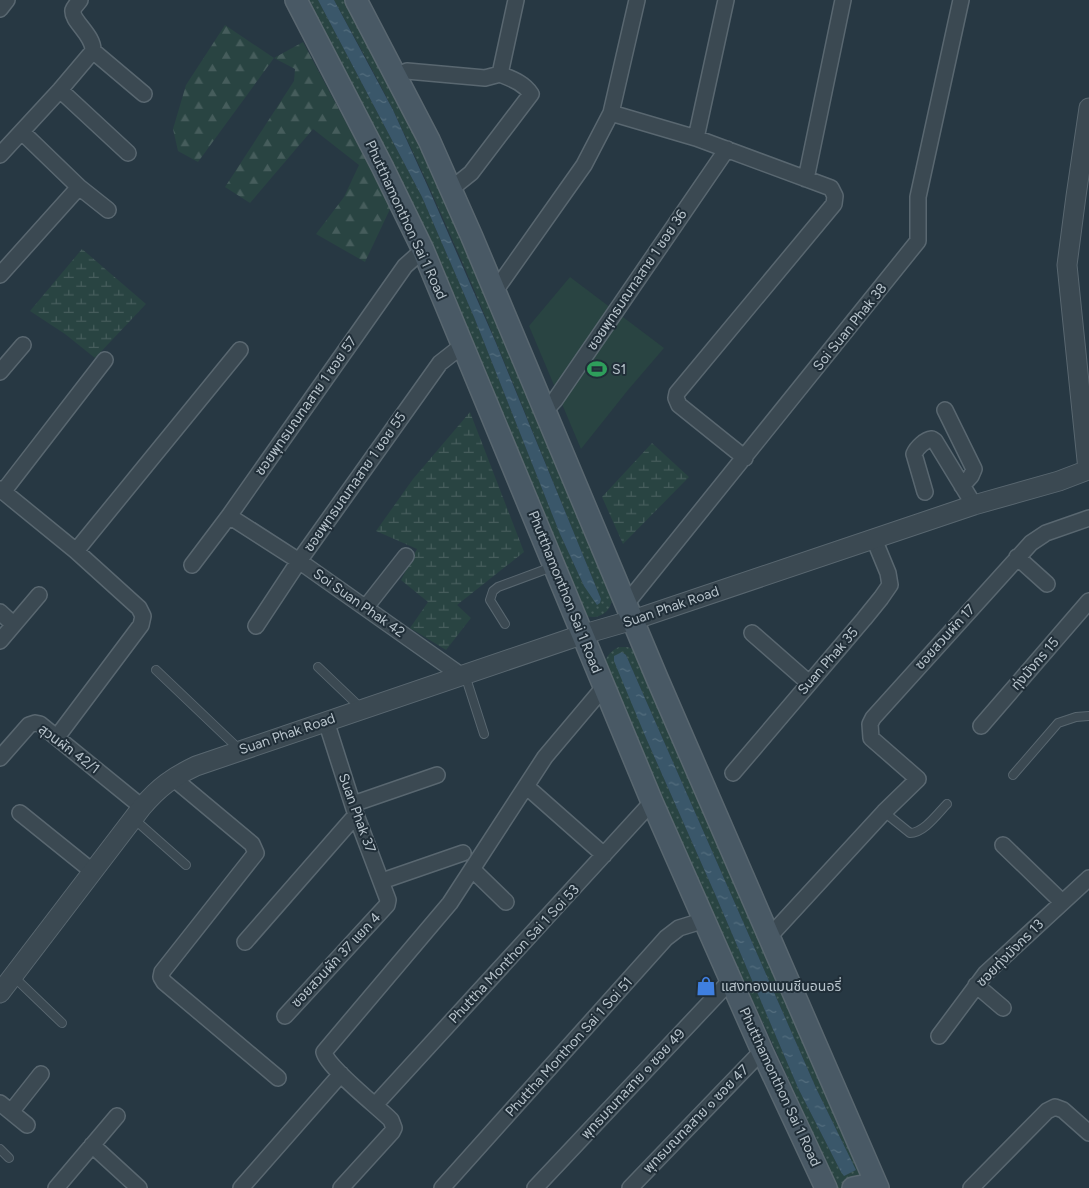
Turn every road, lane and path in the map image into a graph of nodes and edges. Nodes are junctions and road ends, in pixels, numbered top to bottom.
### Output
1 (6, 0) edge
2 (80, 0) edge
3 (296, 0) edge
4 (356, 0) edge
5 (516, 0) edge
6 (637, 0) edge
7 (726, 0) edge
8 (843, 0) edge
9 (961, 0) edge
10 (0, 9) edge
11 (93, 51) junction
12 (500, 74) junction
13 (396, 76) junction
14 (60, 90) junction
15 (144, 94) dead end
16 (1089, 108) edge
17 (612, 113) junction
18 (22, 132) junction
19 (696, 138) junction
20 (727, 149) junction
21 (128, 153) dead end
22 (0, 155) edge
23 (806, 179) junction
24 (79, 187) junction
25 (451, 189) junction
26 (108, 210) dead end
27 (423, 250) junction
28 (0, 275) edge
29 (495, 291) junction
30 (23, 345) dead end
31 (463, 345) junction
32 (240, 350) dead end
33 (105, 360) dead end
34 (0, 372) edge
35 (546, 410) junction
36 (945, 410) dead end
37 (745, 458) junction
38 (1088, 467) edge
39 (962, 486) junction
40 (2, 490) edge
41 (925, 492) dead end
42 (974, 505) junction
43 (229, 516) junction
44 (1089, 518) edge
45 (874, 540) junction
46 (76, 551) junction
47 (406, 556) dead end
48 (1018, 557) junction
49 (299, 561) junction
50 (192, 565) dead end
51 (554, 566) junction
52 (1047, 584) dead end
53 (39, 595) dead end
54 (1089, 601) edge
55 (366, 608) junction
56 (0, 612) edge
57 (627, 616) junction
58 (13, 624) junction
59 (506, 624) dead end
60 (256, 626) dead end
61 (752, 633) dead end
62 (586, 634) junction
63 (0, 640) edge
64 (318, 668) dead end
65 (156, 670) dead end
66 (463, 676) junction
67 (809, 683) junction
68 (604, 687) junction
69 (362, 710) junction
70 (1089, 716) edge
71 (326, 721) junction
72 (981, 726) dead end
73 (484, 734) dead end
74 (57, 737) junction
75 (240, 750) junction
76 (0, 758) edge
77 (733, 773) dead end
78 (437, 775) dead end
79 (1013, 775) dead end
80 (172, 778) junction
81 (527, 787) junction
82 (652, 802) junction
83 (947, 804) dead end
84 (354, 810) junction
85 (137, 812) junction
86 (884, 812) junction
87 (20, 813) dead end
88 (1003, 845) dead end
89 (464, 853) dead end
90 (604, 856) junction
91 (186, 865) dead end
92 (472, 870) junction
93 (92, 871) junction
94 (1089, 878) edge
95 (382, 881) junction
96 (506, 902) dead end
97 (1062, 902) junction
98 (387, 905) joint
99 (705, 920) junction
100 (769, 937) junction
101 (245, 942) dead end
102 (12, 976) junction
103 (731, 980) junction
104 (976, 985) junction
105 (0, 993) edge
106 (1003, 1008) dead end
107 (285, 1016) dead end
108 (62, 1023) dead end
109 (939, 1036) dead end
110 (762, 1051) junction
111 (41, 1074) dead end
112 (341, 1074) junction
113 (278, 1078) dead end
114 (375, 1105) junction
115 (6, 1108) edge
116 (117, 1116) dead end
117 (27, 1125) dead end
118 (1089, 1133) edge
119 (92, 1145) junction
120 (0, 1149) edge
121 (9, 1158) dead end
122 (56, 1188) edge
123 (139, 1188) edge
124 (241, 1188) edge
125 (341, 1188) edge
126 (442, 1188) edge
127 (535, 1188) edge
128 (630, 1188) edge
129 (826, 1188) edge
130 (853, 1188) edge
131 (873, 1188) edge
132 (878, 1188) edge
133 (972, 1188) edge

1 - 10 street
2 - 11 street
3 - 27 main road, Phutthamonthon Sai 1 Road
4 - 13 main road
5 - 12 street
6 - 17 street
7 - 19 street
8 - 23 street
9 - 37 street, Soi Suan Phak 38
11 - 14 street
11 - 15 street
12 - 13 street
12 - 25 street
13 - 25 main road
14 - 18 street
14 - 21 street
16 - 38 street, Suan Phak Road
17 - 19 street
17 - 29 street
18 - 22 street
18 - 24 street
19 - 20 street
20 - 23 street
20 - 35 street, ซอยพุทธมณฑลสาย 1 ซอย 36
23 - 37 street
24 - 26 street
24 - 28 street
25 - 29 main road
27 - 31 main road, Phutthamonthon Sai 1 Road
27 - 43 street, ซอยพุทธมณฑลสาย 1 ซอย 57
29 - 35 main road
30 - 34 street
31 - 49 street, ซอยพุทธมณฑลสาย 1 ซอย 55
31 - 51 main road, Phutthamonthon Sai 1 Road
32 - 46 street
33 - 40 street
35 - 57 main road
36 - 39 street
37 - 57 street, Soi Suan Phak 38
38 - 42 street, Suan Phak Road
39 - 41 street
39 - 42 street
40 - 46 street
42 - 45 street, Suan Phak Road
43 - 49 street, Soi Suan Phak 42
43 - 50 street, ซอยพุทธมณฑลสาย 1 ซอย 57
44 - 48 street, ซอยสวนผัก 17
45 - 57 street, Suan Phak Road
45 - 67 street, Suan Phak 35
46 - 74 street
47 - 55 street
48 - 52 street
48 - 86 street, ซอยสวนผัก 17
49 - 55 street, Soi Suan Phak 42
49 - 60 street, ซอยพุทธมณฑลสาย 1 ซอย 55
51 - 59 lane
51 - 62 main road, Phutthamonthon Sai 1 Road
53 - 58 street
54 - 72 street, ทุ่งมังกร 15
55 - 66 street, Soi Suan Phak 42
56 - 58 street
57 - 62 street, Suan Phak Road
57 - 100 main road
58 - 63 street
61 - 67 street
62 - 66 street, Suan Phak Road
62 - 68 main road, Phutthamonthon Sai 1 Road
64 - 69 lane
65 - 75 lane
66 - 69 street, Suan Phak Road
66 - 73 lane
67 - 77 street, Suan Phak 35
68 - 81 street
68 - 82 main road, Phutthamonthon Sai 1 Road
69 - 71 street, Suan Phak Road
70 - 79 lane
71 - 75 street, Suan Phak Road
71 - 84 street, Suan Phak 37
74 - 76 street, สุวนผัก 42/1
74 - 85 street, สุวนผัก 42/1
75 - 80 street, Suan Phak Road
78 - 84 street
80 - 85 street, Suan Phak Road
80 - 113 street
81 - 90 street
81 - 92 street
82 - 90 street, Phuttha Monthon Sai 1 Soi 53
82 - 99 main road, Phutthamonthon Sai 1 Road
83 - 86 lane
84 - 95 street, Suan Phak 37
84 - 101 street
85 - 91 lane
85 - 93 street, Suan Phak Road
86 - 100 street
87 - 93 street
88 - 97 street
89 - 95 street
90 - 114 street, Phuttha Monthon Sai 1 Soi 53
92 - 96 street
92 - 112 street
93 - 102 street, Suan Phak Road
94 - 97 street, ซอยทุ่งมังกร 13
95 - 98 street, Suan Phak 37
97 - 104 street, ซอยทุ่งมังกร 13
98 - 107 street, ซอยสวนผัก 37 แยก 4
99 - 103 main road, Phutthamonthon Sai 1 Road
99 - 126 street, Phuttha Monthon Sai 1 Soi 51
100 - 132 main road
102 - 105 street, Suan Phak Road
102 - 108 lane
103 - 110 main road, Phutthamonthon Sai 1 Road
103 - 127 street, พุทธมณฑลสาย ๑ ซอย 49
104 - 106 street
104 - 109 street, ซอยทุ่งมังกร 13
110 - 128 street, พุทธมณฑลสาย ๑ ซอย 47
110 - 129 main road, Phutthamonthon Sai 1 Road
111 - 115 street
112 - 114 street
112 - 124 street
114 - 125 street
115 - 117 street
116 - 119 street
118 - 133 street
119 - 122 street
119 - 123 street
120 - 121 lane
130 - 131 main road

